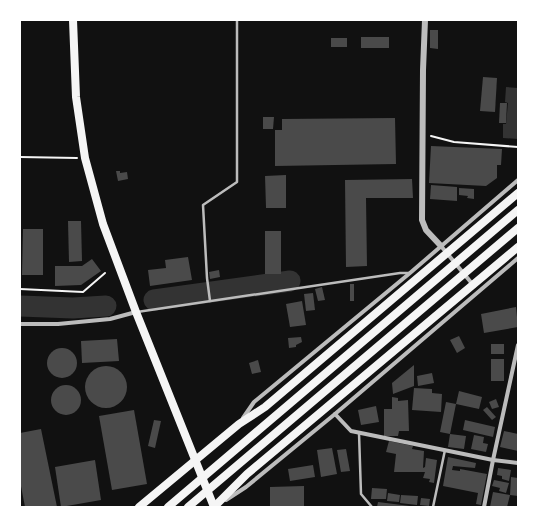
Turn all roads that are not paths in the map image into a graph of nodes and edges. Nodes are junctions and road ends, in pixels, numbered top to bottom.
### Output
1 (73, 20) edge
2 (237, 20) edge
3 (425, 20) edge
4 (518, 180) edge
5 (518, 193) edge
6 (518, 210) edge
7 (518, 228) edge
8 (441, 246) junction
9 (518, 247) edge
10 (518, 258) edge
11 (410, 273) junction
12 (478, 291) junction
13 (210, 301) junction
14 (136, 312) junction
15 (20, 324) edge
16 (518, 345) edge
17 (335, 414) junction
18 (239, 424) junction
19 (359, 433) junction
20 (444, 450) junction
21 (493, 460) junction
22 (196, 461) junction
23 (518, 463) edge
24 (140, 507) edge
25 (168, 507) edge
26 (188, 507) edge
27 (214, 507) edge
28 (372, 507) edge
29 (433, 507) edge
30 (484, 507) edge

1 - 14 main road
2 - 13 lane
3 - 8 street
4 - 8 street
5 - 18 main road
6 - 25 main road
7 - 26 main road
8 - 11 street
8 - 12 street
9 - 27 main road
10 - 12 street
11 - 13 lane
11 - 18 street
12 - 17 street
13 - 14 lane
14 - 15 street
14 - 22 main road
16 - 21 street
17 - 19 street
17 - 27 street
18 - 22 main road
19 - 20 street
19 - 28 lane
20 - 21 street
20 - 29 lane
21 - 23 street
21 - 30 street
22 - 24 main road
22 - 27 main road

